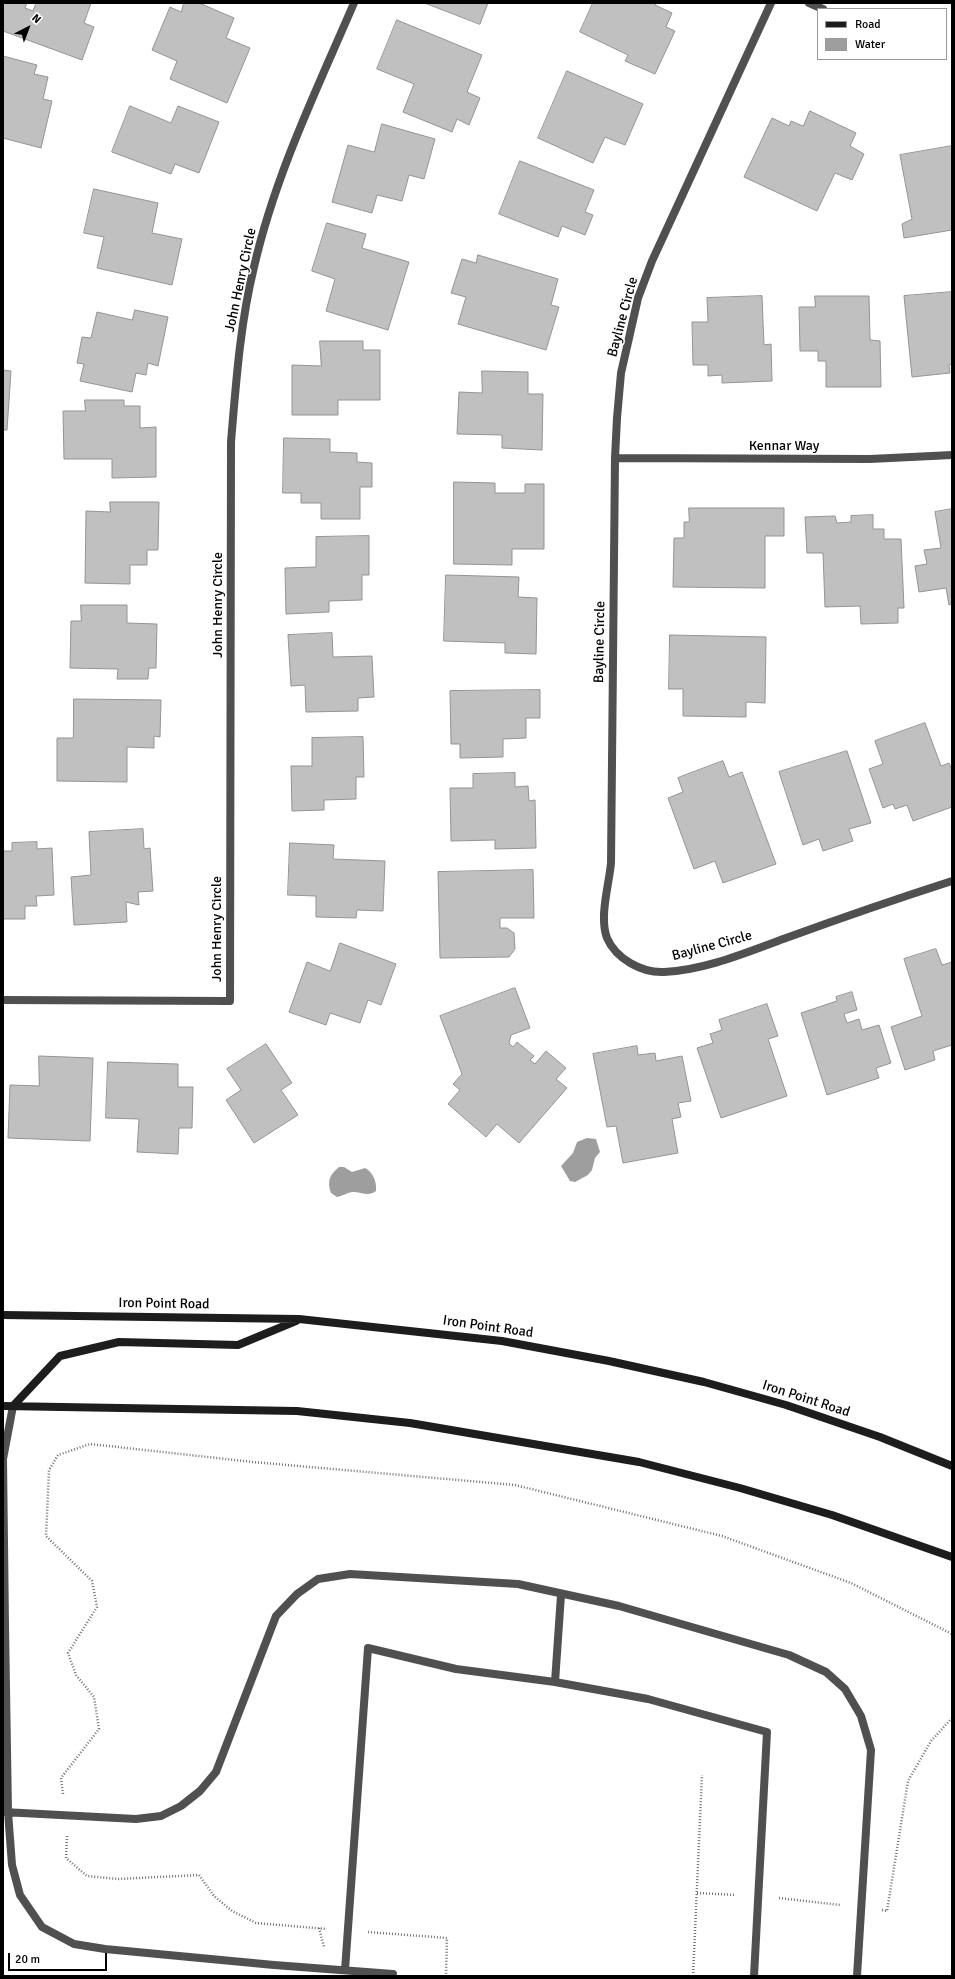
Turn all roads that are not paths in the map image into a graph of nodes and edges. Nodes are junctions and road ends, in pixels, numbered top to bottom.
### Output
1 (354, 3) edge
2 (770, 3) edge
3 (810, 3) edge
4 (821, 8) edge
5 (952, 455) edge
6 (615, 458) junction
7 (952, 881) edge
8 (3, 1000) edge
9 (3, 1314) edge
10 (299, 1319) junction
11 (3, 1406) edge
12 (13, 1406) junction
13 (952, 1466) edge
14 (952, 1557) edge
15 (561, 1595) junction
16 (555, 1682) junction
17 (6, 1812) edge
18 (345, 1970) junction
19 (393, 1974) dead end
20 (754, 1976) edge
21 (857, 1976) edge

1 - 8 street, John Henry Circle
2 - 6 street, Bayline Circle
3 - 4 street
5 - 6 street, Kennar Way
6 - 7 street, Bayline Circle
9 - 10 main road, Iron Point Road
10 - 12 main road
10 - 13 main road, Iron Point Road
11 - 12 main road
12 - 14 main road
12 - 17 street
15 - 16 street
15 - 17 street
15 - 21 street
16 - 18 street
16 - 20 street
17 - 18 street
18 - 19 street

